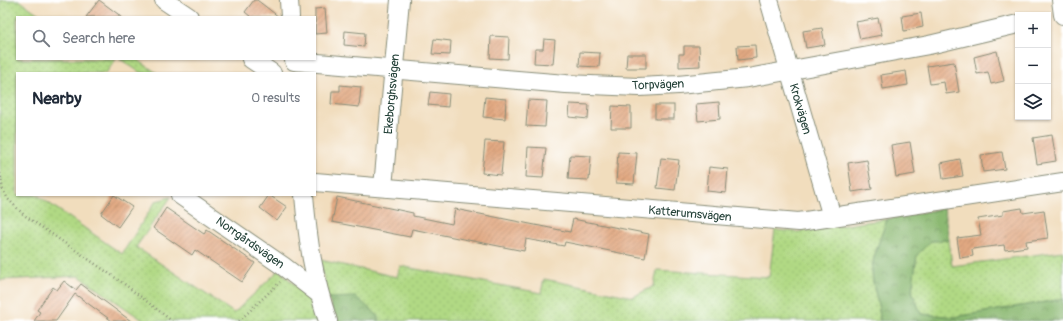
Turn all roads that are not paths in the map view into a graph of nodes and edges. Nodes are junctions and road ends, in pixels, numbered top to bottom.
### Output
1 (164, 0) edge
2 (289, 0) edge
3 (400, 0) edge
4 (769, 0) edge
5 (1061, 0) edge
6 (1063, 14) edge
7 (188, 16) edge
8 (290, 16) edge
9 (1051, 16) edge
10 (1015, 25) edge
11 (252, 60) edge
12 (294, 64) edge
13 (394, 69) junction
14 (789, 71) junction
15 (270, 72) edge
16 (316, 182) edge
17 (1063, 182) edge
18 (383, 187) junction
19 (181, 196) edge
20 (304, 196) edge
21 (832, 217) junction
22 (318, 293) junction
23 (328, 321) edge

1 - 7 street
2 - 8 street
3 - 13 street, Ekeborghsvägen
4 - 14 street, Krokvägen
5 - 6 street
6 - 9 street
10 - 14 street, Torpvägen
11 - 15 street
12 - 13 street, Torpvägen
13 - 14 street, Torpvägen
13 - 18 street, Ekeborghsvägen
14 - 21 street, Krokvägen
16 - 18 street, Katterumsvägen
17 - 21 street, Katterumsvägen
18 - 21 street, Katterumsvägen
19 - 22 street, Norrgårdsvägen
20 - 22 street
22 - 23 street

